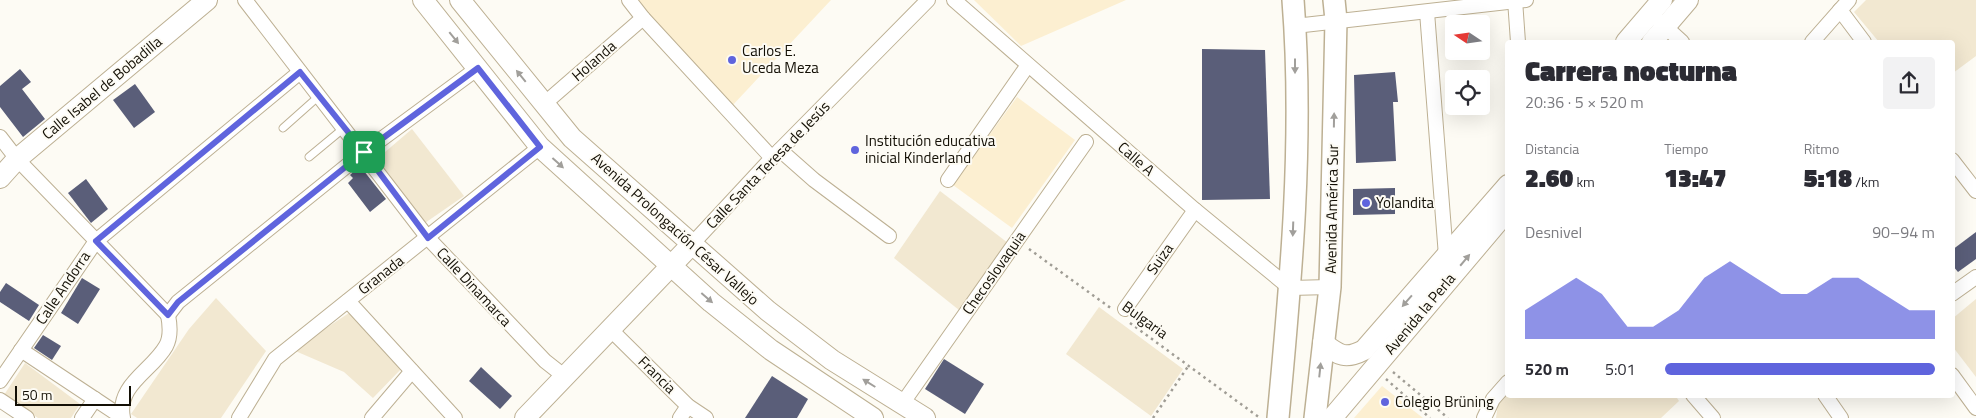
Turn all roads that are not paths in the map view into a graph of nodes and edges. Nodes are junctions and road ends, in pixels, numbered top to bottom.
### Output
1 (207, 0) edge
2 (245, 0) edge
3 (423, 0) edge
4 (460, 0) edge
5 (629, 0) edge
6 (928, 0) edge
7 (954, 0) edge
8 (1293, 0) edge
9 (1519, 0) edge
10 (1688, 0) edge
11 (1844, 5) edge
12 (1656, 7) edge
13 (1335, 10) edge
14 (1427, 12) junction
15 (643, 18) junction
16 (1295, 26) junction
17 (1665, 27) junction
18 (1518, 40) edge
19 (1628, 40) edge
20 (1654, 40) edge
21 (1680, 40) edge
22 (1814, 40) edge
23 (1863, 40) edge
24 (1028, 65) junction
25 (478, 68) junction
26 (300, 72) junction
27 (319, 96) junction
28 (544, 104) junction
29 (283, 128) dead end
30 (344, 128) junction
31 (0, 137) edge
32 (1086, 142) dead end
33 (540, 147) junction
34 (364, 152) junction
35 (776, 154) junction
36 (309, 157) dead end
37 (17, 159) junction
38 (1955, 164) edge
39 (0, 178) edge
40 (948, 180) dead end
41 (1505, 188) edge
42 (1976, 191) edge
43 (1195, 210) junction
44 (1505, 214) edge
45 (890, 236) dead end
46 (428, 238) junction
47 (96, 241) junction
48 (693, 243) junction
49 (1446, 256) junction
50 (671, 266) junction
51 (1976, 277) edge
52 (1330, 287) junction
53 (1290, 288) junction
54 (1955, 292) edge
55 (348, 301) junction
56 (1123, 314) road end
57 (168, 315) junction
58 (610, 329) junction
59 (1323, 343) junction
60 (21, 350) junction
61 (412, 371) junction
62 (564, 376) junction
63 (1955, 379) edge
64 (0, 382) edge
65 (1505, 385) edge
66 (1696, 398) edge
67 (1827, 398) edge
68 (95, 399) junction
69 (0, 400) edge
70 (902, 404) junction
71 (688, 406) junction
72 (1976, 408) edge
73 (122, 417) edge
74 (27, 418) edge
75 (82, 418) edge
76 (240, 418) edge
77 (372, 418) edge
78 (455, 418) edge
79 (525, 418) edge
80 (680, 418) edge
81 (706, 418) edge
82 (873, 418) edge
83 (926, 418) edge
84 (1278, 418) edge
85 (1315, 418) edge
86 (1332, 418) edge
87 (1484, 418) edge
88 (1713, 418) edge
89 (1841, 418) edge

1 - 37 main road, Calle Isabel de Bobadilla
2 - 26 street, Calle Dinamarca
3 -> 25 main road, Avenida Prolongación César Vallejo
28 -> 4 main road, Avenida Prolongación César Vallejo
5 - 15 street
6 - 35 street, Calle Santa Teresa de Jesús
7 - 24 street, Calle A
8 - 16 main road
9 - 14 street
9 - 18 street
10 - 17 main road
11 - 22 street
11 - 23 street
12 - 17 street
12 - 19 main road
13 - 14 street
13 - 16 street
52 -> 13 main road, Avenida América Sur
14 - 49 street
15 - 28 street, Holanda
15 - 35 street
16 -> 53 main road
17 - 20 main road
17 - 21 street
24 - 40 street
24 - 43 street, Calle A
25 - 33 main road, Avenida Prolongación César Vallejo
25 - 34 street
26 - 27 street, Calle Dinamarca
26 - 47 street, Calle Andorra
27 - 29 lane
27 - 30 street, Calle Dinamarca
28 - 48 main road, Avenida Prolongación César Vallejo
30 - 34 street, Calle Dinamarca
30 - 36 lane
31 - 37 street
32 - 70 street, Checoslovaquia
33 - 46 street, Granada
33 -> 50 main road, Avenida Prolongación César Vallejo
34 - 46 street, Calle Dinamarca
34 - 57 street
35 - 45 street
35 - 48 street, Calle Santa Teresa de Jesús
37 - 39 main road, Calle Isabel de Bobadilla
37 - 47 street
38 - 42 street
41 - 49 main road, Avenida la Perla
43 - 53 street, Calle A
43 - 56 street, Suiza
86 -> 44 main road, Avenida la Perla
46 - 55 street, Granada
46 - 62 street, Calle Dinamarca
47 - 57 street
47 - 60 street, Calle Andorra
48 - 50 main road, Calle Santa Teresa de Jesús
70 -> 48 main road, Avenida Prolongación César Vallejo
49 -> 59 main road, Avenida la Perla
50 - 58 main road, Calle Santa Teresa de Jesús
50 -> 82 main road, Avenida Prolongación César Vallejo
51 - 54 street
52 - 53 street
52 - 59 main road, Avenida América Sur
53 - 84 main road
55 - 61 street
55 - 76 street, Granada
57 - 73 street
58 - 62 main road, Calle Santa Teresa de Jesús
58 - 71 street, Francia
85 -> 59 main road, Avenida América Sur
60 - 64 street, Calle Andorra
60 - 68 street
61 - 77 street
61 - 78 street
62 - 79 main road, Calle Santa Teresa de Jesús
63 - 72 street
65 - 87 street
66 - 88 street
67 - 89 street
68 - 73 street
68 - 75 street
69 - 74 street
70 - 83 main road, Avenida Prolongación César Vallejo
71 - 80 street
71 - 81 street, Francia

